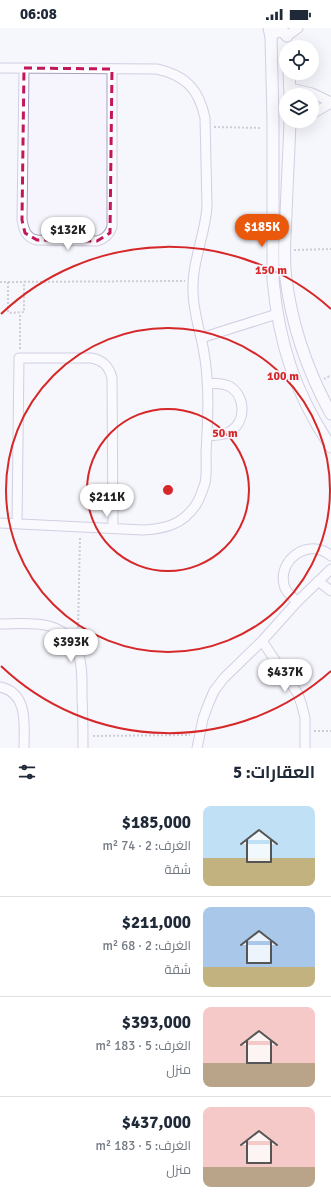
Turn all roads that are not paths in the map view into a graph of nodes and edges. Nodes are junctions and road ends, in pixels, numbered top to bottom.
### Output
1 (298, 28) edge
2 (270, 32) edge
3 (287, 32) edge
4 (0, 68) edge
5 (24, 68) junction
6 (112, 68) junction
7 (319, 97) edge
8 (331, 103) edge
9 (319, 110) edge
10 (279, 122) edge
11 (273, 124) junction
12 (290, 128) edge
13 (286, 278) junction
14 (273, 280) junction
15 (277, 314) junction
16 (201, 338) junction
17 (208, 384) junction
18 (331, 414) edge
19 (207, 436) junction
20 (331, 447) edge
21 (0, 523) edge
22 (17, 523) junction
23 (113, 528) junction
24 (331, 556) edge
25 (331, 569) edge
26 (318, 581) junction
27 (331, 591) edge
28 (298, 602) junction
29 (0, 624) edge
30 (262, 641) junction
31 (0, 687) edge
32 (24, 748) edge
33 (83, 748) edge
34 (197, 748) edge
35 (304, 748) edge

1 - 3 street
2 - 3 street
2 - 11 street
4 - 5 street
5 - 6 street
5 - 6 street
6 - 16 street
7 - 8 street
8 - 9 street
10 - 11 street
11 - 14 street
12 - 13 street
13 - 14 street
13 - 18 street
14 - 15 street
15 - 16 street
15 - 20 street
16 - 17 street
17 - 19 street
17 - 19 street
19 - 23 street
21 - 22 street
22 - 23 street
22 - 23 street
24 - 28 street
25 - 26 street
26 - 27 street
26 - 28 street
28 - 30 street
29 - 33 street
30 - 34 street
30 - 35 street
31 - 32 street

